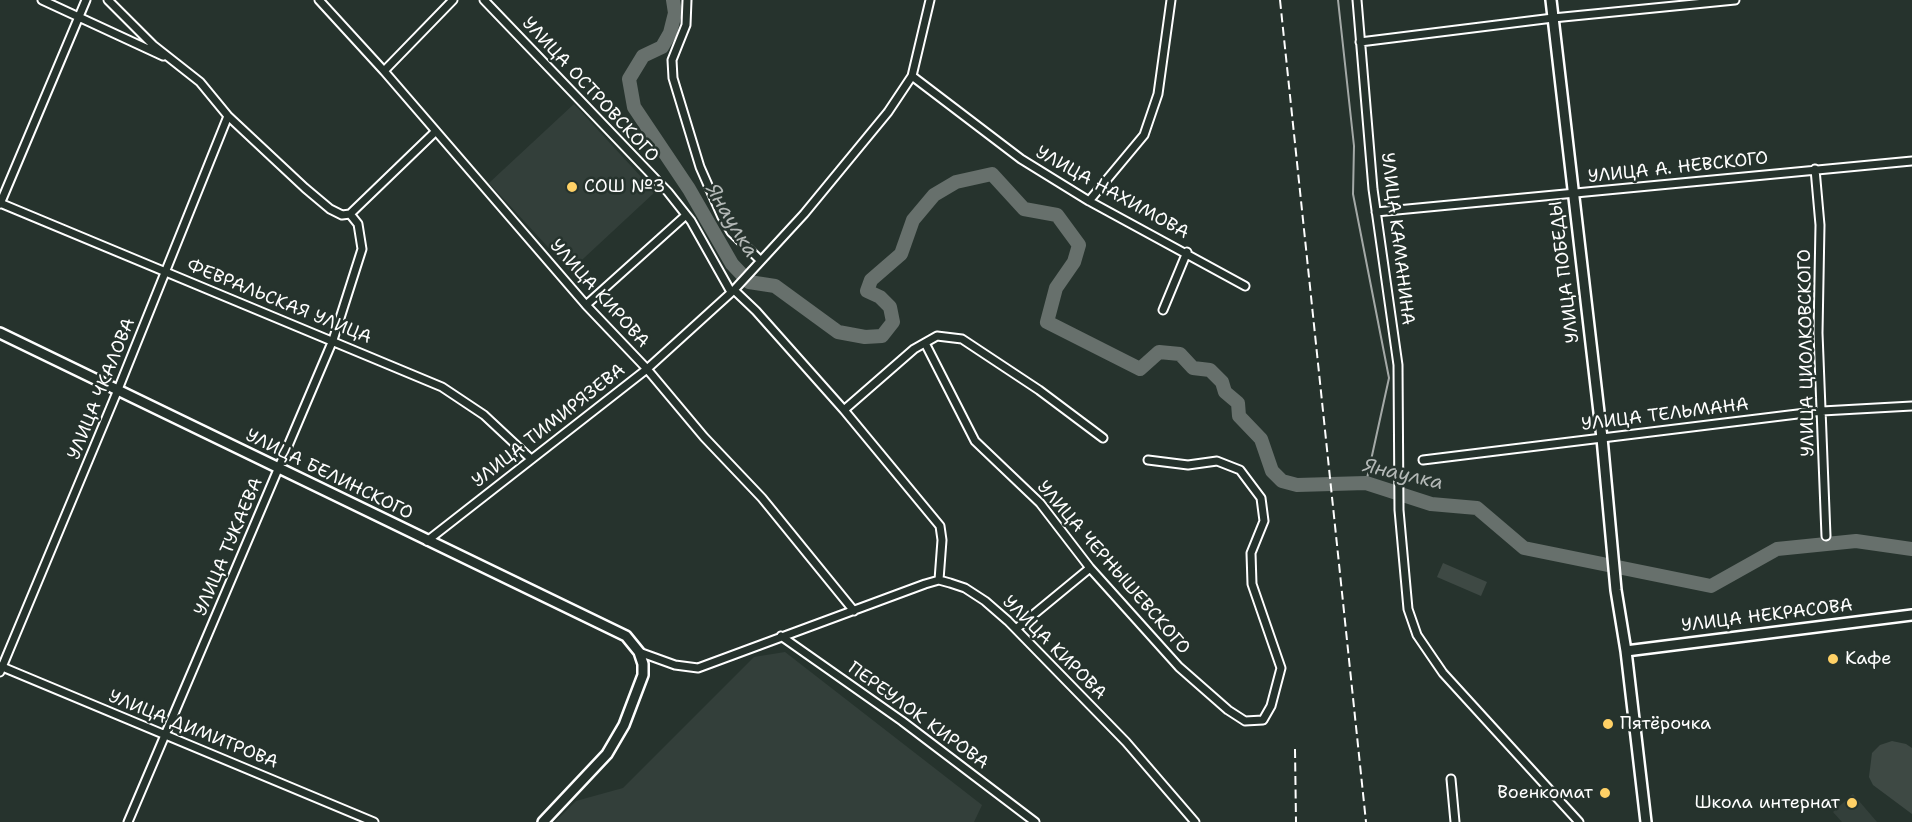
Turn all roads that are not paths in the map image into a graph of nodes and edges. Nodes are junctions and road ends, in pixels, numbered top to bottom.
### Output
1 (42, 0) edge
2 (86, 0) edge
3 (108, 0) edge
4 (319, 0) edge
5 (453, 0) edge
6 (484, 0) edge
7 (687, 0) edge
8 (930, 0) edge
9 (1171, 0) edge
10 (1357, 0) edge
11 (1551, 0) edge
12 (1735, 0) edge
13 (1726, 1) edge
14 (79, 17) junction
15 (1553, 18) junction
16 (1360, 42) junction
17 (177, 63) junction
18 (384, 71) junction
19 (912, 76) junction
20 (228, 116) junction
21 (435, 132) junction
22 (1912, 161) edge
23 (1815, 169) junction
24 (1573, 194) junction
25 (1089, 201) junction
26 (0, 203) edge
27 (1376, 212) junction
28 (350, 214) junction
29 (685, 216) junction
30 (1187, 252) junction
31 (760, 260) junction
32 (166, 272) junction
33 (1245, 286) dead end
34 (732, 291) junction
35 (586, 305) junction
36 (1164, 310) dead end
37 (0, 333) edge
38 (333, 340) junction
39 (925, 343) junction
40 (647, 369) junction
41 (117, 392) junction
42 (1912, 406) edge
43 (844, 410) junction
44 (1822, 411) junction
45 (1102, 438) dead end
46 (1602, 438) junction
47 (530, 458) junction
48 (1148, 460) dead end
49 (1423, 460) dead end
50 (279, 468) junction
51 (1826, 536) dead end
52 (427, 541) junction
53 (1090, 568) junction
54 (939, 580) junction
55 (854, 611) junction
56 (1912, 615) edge
57 (1016, 629) junction
58 (781, 636) junction
59 (1626, 651) junction
60 (639, 652) junction
61 (1, 669) edge
62 (164, 736) junction
63 (1451, 779) dead end
64 (128, 822) edge
65 (374, 822) edge
66 (543, 822) edge
67 (1035, 822) edge
68 (1195, 822) edge
69 (1455, 822) edge
70 (1579, 822) edge
71 (1646, 822) edge

1 - 14 street
2 - 14 street
3 - 17 street
4 - 18 street, УЛИЦА КИРОВА
5 - 18 street
6 - 29 street, УЛИЦА ОСТРОВСКОГО
7 - 31 street
8 - 19 street
9 - 25 street
10 - 16 street, УЛИЦА КАМАНИНА
11 - 15 street, УЛИЦА ПОБЕДЫ
12 - 13 street
13 - 15 street
14 - 17 street
14 - 26 street
15 - 16 street
15 - 24 street, УЛИЦА ПОБЕДЫ
16 - 27 street, УЛИЦА КАМАНИНА
17 - 20 street
18 - 21 street, УЛИЦА КИРОВА
19 - 25 street, УЛИЦА НАХИМОВА
19 - 31 street
20 - 28 street
20 - 32 street, УЛИЦА ЧКАЛОВА
21 - 28 street
21 - 35 street, УЛИЦА КИРОВА
22 - 23 street, УЛИЦА А. НЕВСКОГО
23 - 24 street, УЛИЦА А. НЕВСКОГО
23 - 44 street, УЛИЦА ЦИОЛКОВСКОГО
24 - 27 street, УЛИЦА А. НЕВСКОГО
24 - 46 street, УЛИЦА ПОБЕДЫ
25 - 30 street, УЛИЦА НАХИМОВА
26 - 32 street, ФЕВРАЛЬСКАЯ УЛИЦА
27 - 70 street, УЛИЦА КАМАНИНА
28 - 38 street, УЛИЦА ТУКАЕВА
29 - 34 street, УЛИЦА ОСТРОВСКОГО
29 - 35 street
30 - 33 street, УЛИЦА НАХИМОВА
30 - 36 street
31 - 34 street, УЛИЦА ТИМИРЯЗЕВА
32 - 38 street, ФЕВРАЛЬСКАЯ УЛИЦА
32 - 41 street, УЛИЦА ЧКАЛОВА
34 - 40 street, УЛИЦА ТИМИРЯЗЕВА
34 - 43 street, УЛИЦА ОСТРОВСКОГО
35 - 40 street, УЛИЦА КИРОВА
37 - 41 street, УЛИЦА БЕЛИНСКОГО
38 - 47 street, ФЕВРАЛЬСКАЯ УЛИЦА
38 - 50 street, УЛИЦА ТУКАЕВА
39 - 43 street
39 - 45 street
39 - 53 street, УЛИЦА ЧЕРНЫШЕВСКОГО
40 - 47 street, УЛИЦА ТИМИРЯЗЕВА
40 - 55 street, УЛИЦА КИРОВА
41 - 50 street, УЛИЦА БЕЛИНСКОГО
41 - 61 street, УЛИЦА ЧКАЛОВА
42 - 44 street, УЛИЦА ТЕЛЬМАНА
43 - 54 street, УЛИЦА ОСТРОВСКОГО
44 - 46 street, УЛИЦА ТЕЛЬМАНА
44 - 51 street, УЛИЦА ЦИОЛКОВСКОГО
46 - 49 street, УЛИЦА ТЕЛЬМАНА
46 - 59 street, УЛИЦА ПОБЕДЫ
47 - 52 street, УЛИЦА ТИМИРЯЗЕВА
48 - 53 street, УЛИЦА ЧЕРНЫШЕВСКОГО
50 - 52 street, УЛИЦА БЕЛИНСКОГО
50 - 62 street, УЛИЦА ТУКАЕВА
52 - 60 street, УЛИЦА БЕЛИНСКОГО
53 - 57 street
54 - 55 street
54 - 57 street, УЛИЦА КИРОВА
55 - 58 street
56 - 59 street, УЛИЦА НЕКРАСОВА
57 - 68 street, УЛИЦА КИРОВА
58 - 60 street
58 - 67 street, ПЕРЕУЛОК КИРОВА
59 - 71 street
60 - 66 street
61 - 62 street, УЛИЦА ДИМИТРОВА
62 - 64 street, УЛИЦА ТУКАЕВА
62 - 65 street, УЛИЦА ДИМИТРОВА
63 - 69 street

